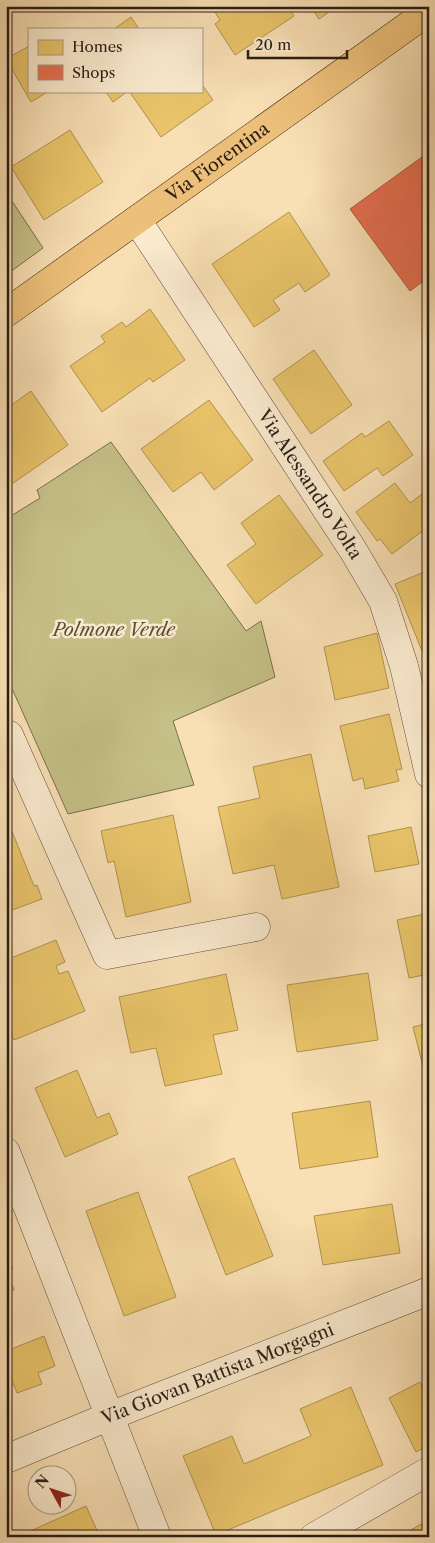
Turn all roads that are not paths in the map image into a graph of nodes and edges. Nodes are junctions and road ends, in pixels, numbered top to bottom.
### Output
1 (429, 11) edge
2 (137, 220) junction
3 (6, 313) edge
4 (6, 738) edge
5 (429, 774) edge
6 (256, 927) dead end
7 (6, 1152) edge
8 (429, 1291) edge
9 (110, 1416) junction
10 (6, 1459) edge
11 (429, 1471) edge
12 (157, 1537) edge
13 (314, 1537) edge

1 - 2 main road, Via Fiorentina
2 - 3 main road, Via Fiorentina
2 - 5 street, Via Alessandro Volta
4 - 6 street
7 - 9 street
8 - 9 street, Via Giovan Battista Morgagni
9 - 10 street, Via Giovan Battista Morgagni
9 - 12 street
11 - 13 street

